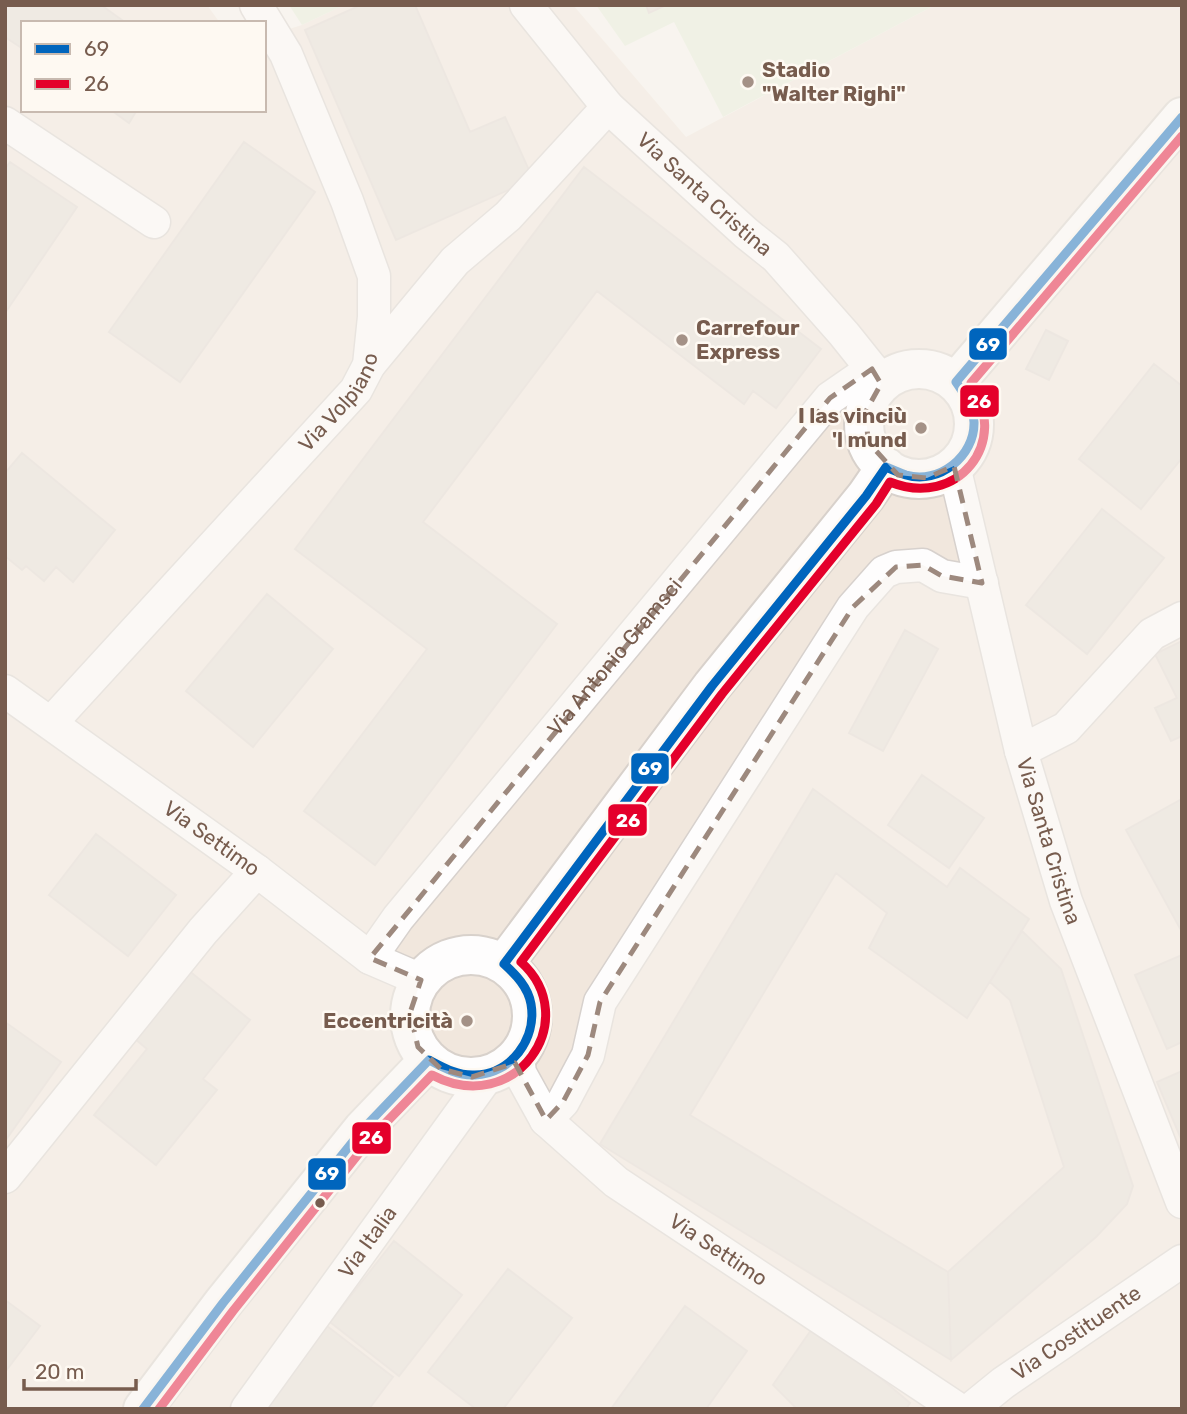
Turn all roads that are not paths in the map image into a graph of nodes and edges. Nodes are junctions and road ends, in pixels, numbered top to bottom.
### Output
1 (256, 5) edge
2 (526, 5) edge
3 (266, 21) edge
4 (266, 21) edge
5 (608, 107) junction
6 (1182, 117) edge
7 (5, 123) edge
8 (154, 222) dead end
9 (369, 365) junction
10 (876, 377) junction
11 (956, 382) junction
12 (954, 466) junction
13 (886, 467) junction
14 (982, 583) junction
15 (1182, 618) edge
16 (5, 691) edge
17 (51, 723) junction
18 (1021, 751) junction
19 (257, 872) junction
20 (370, 958) junction
21 (504, 964) junction
22 (421, 980) junction
23 (429, 1060) junction
24 (503, 1065) junction
25 (546, 1120) junction
26 (5, 1177) edge
27 (1182, 1202) edge
28 (1182, 1261) edge
29 (143, 1409) edge
30 (247, 1409) edge
31 (958, 1409) edge
32 (971, 1409) edge

1 - 4 street, Via Volpiano
2 - 5 street, Via Santa Cristina
3 - 9 street, Via Volpiano
5 - 9 street
5 - 10 street, Via Santa Cristina
6 - 11 street
7 - 8 street
9 - 17 street, Via Volpiano
10 - 11 street
10 - 13 street
10 - 20 street, Via Antonio Gramsci
11 - 12 street
12 - 13 street
12 - 14 street, Via Santa Cristina
13 - 21 street
14 - 18 street, Via Santa Cristina
14 - 25 street
15 - 18 street
16 - 17 street, Via Settimo
17 - 19 street, Via Settimo
18 - 27 street, Via Santa Cristina
19 - 20 street, Via Settimo
19 - 26 street
20 - 22 street, Via Settimo
21 - 22 street
21 - 24 street
22 - 23 street
23 - 24 street
23 - 29 street
24 - 25 street, Via Settimo
24 - 30 street, Via Italia
25 - 31 street, Via Settimo
28 - 32 street, Via Costituente

